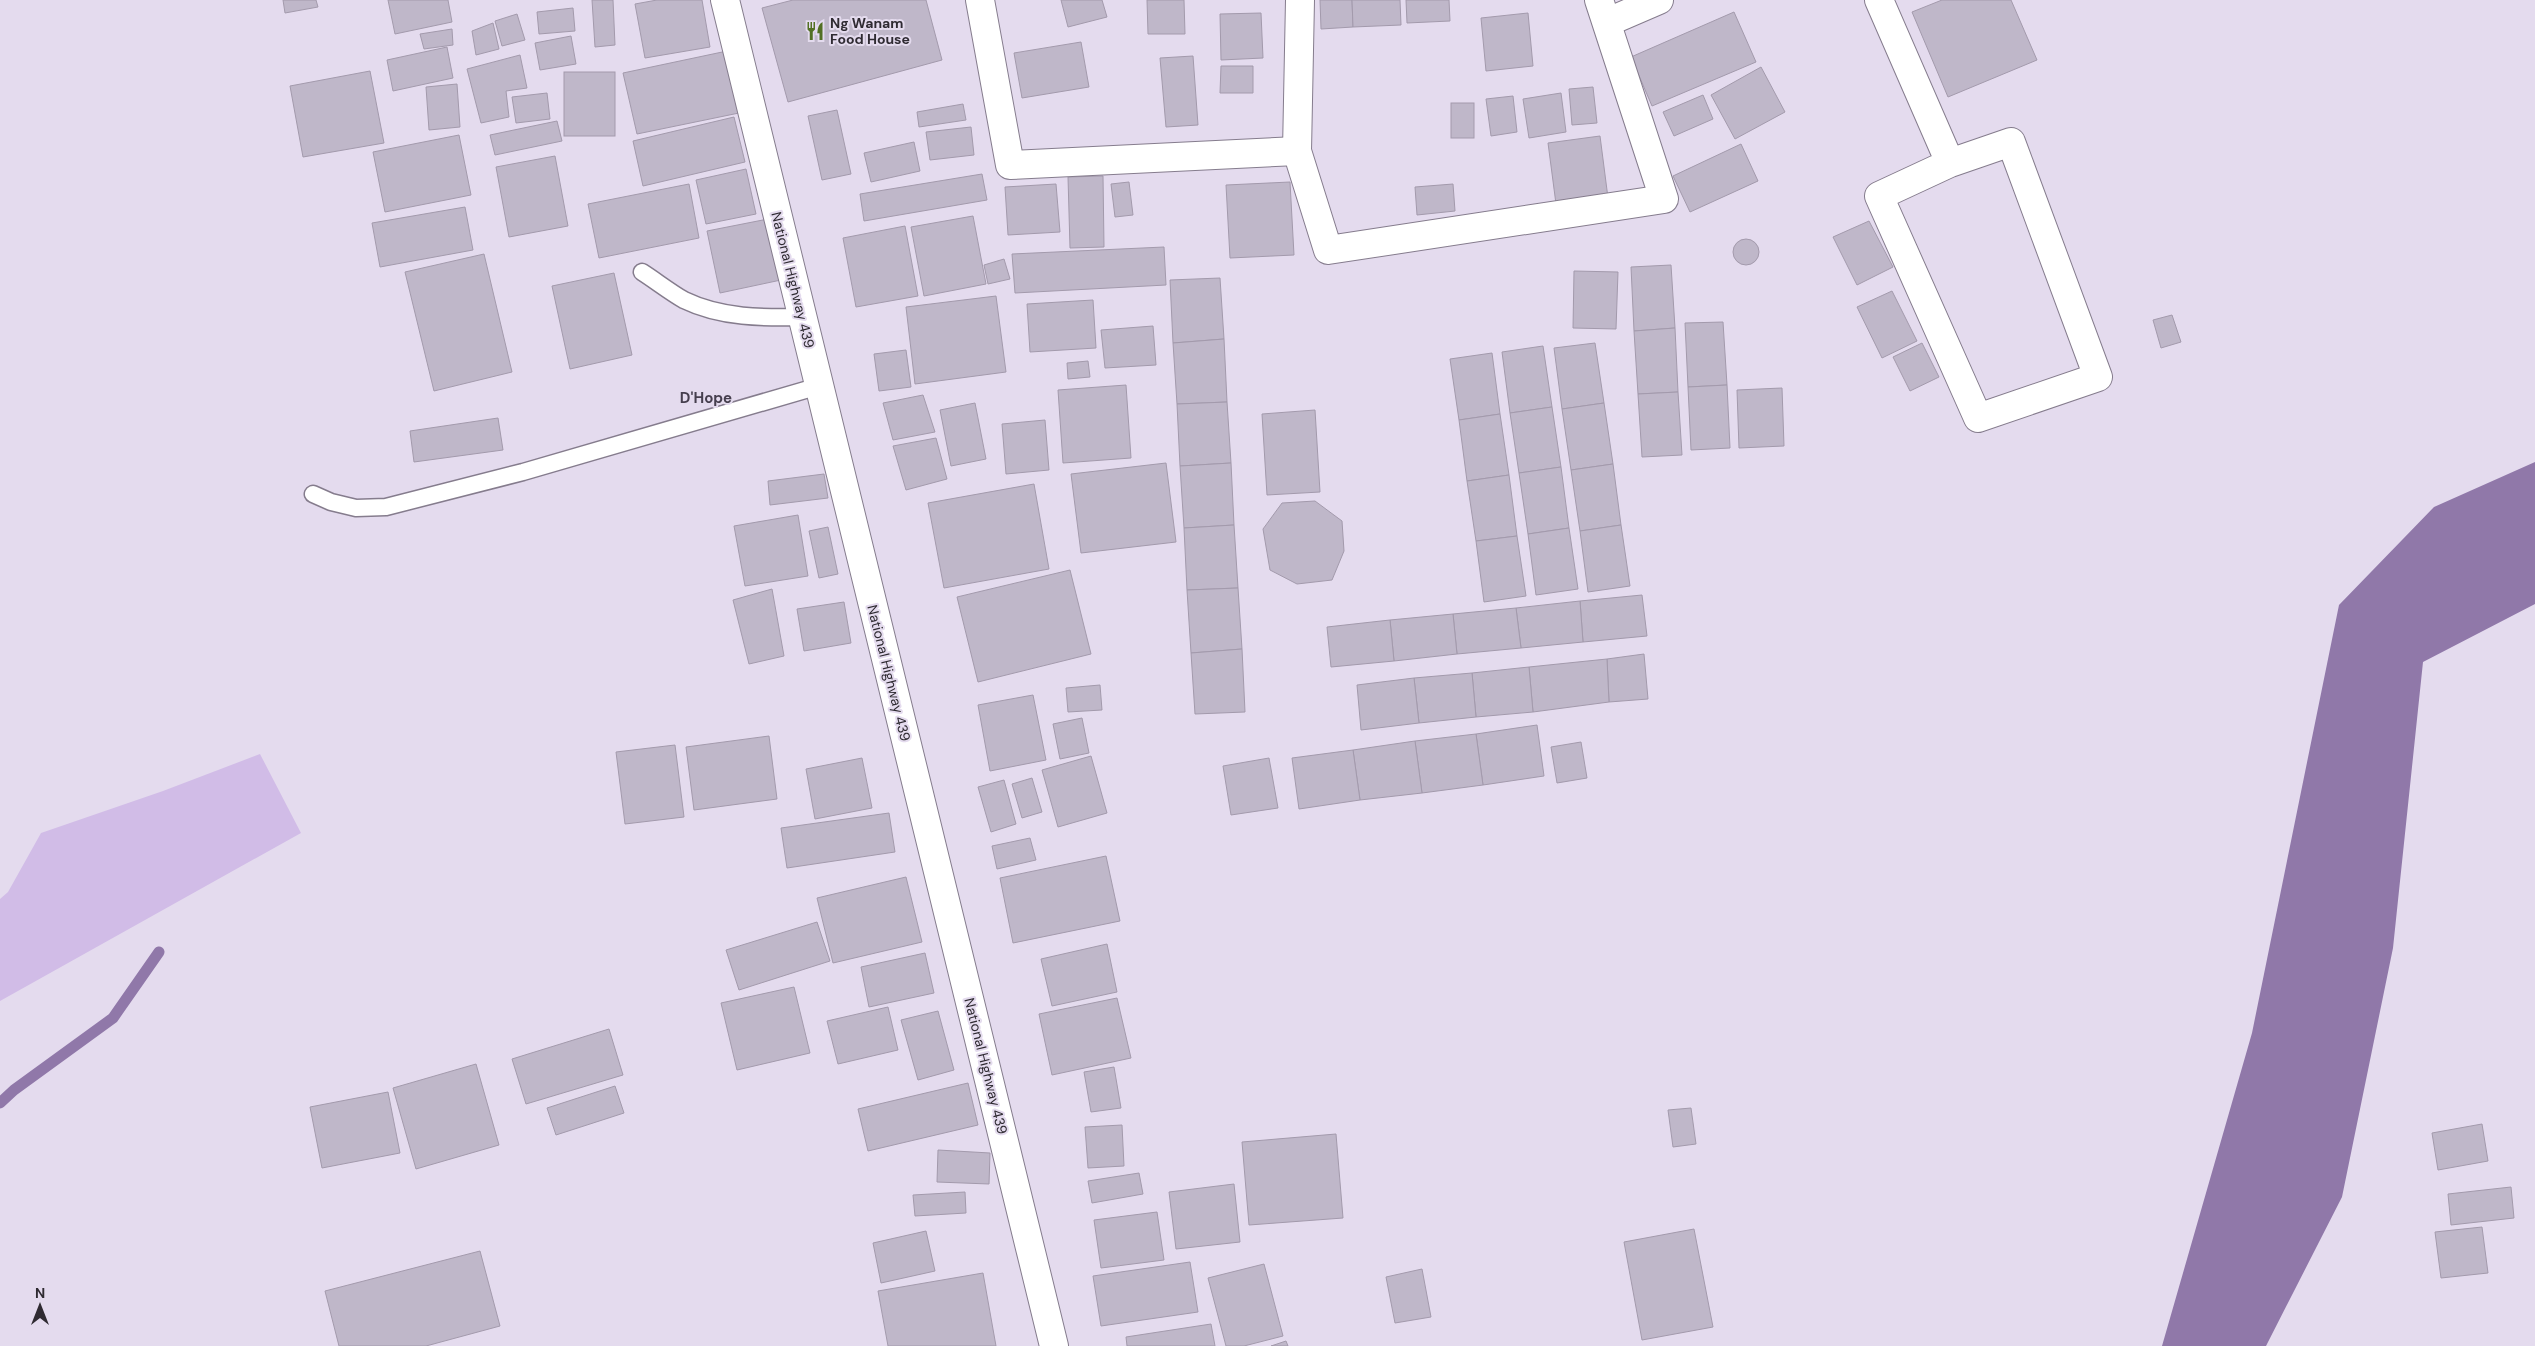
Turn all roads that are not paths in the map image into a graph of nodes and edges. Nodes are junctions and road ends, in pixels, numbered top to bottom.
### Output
1 (725, 0) edge
2 (980, 0) edge
3 (1300, 0) edge
4 (1659, 0) edge
5 (1879, 0) edge
6 (1604, 11) edge
7 (1297, 151) junction
8 (1950, 164) junction
9 (642, 272) dead end
10 (803, 317) junction
11 (819, 386) junction
12 (313, 494) dead end
13 (1054, 1346) edge

1 - 10 street, National Highway 439
2 - 7 street
3 - 7 street
4 - 6 street
5 - 8 street
6 - 7 street
8 - 8 street
9 - 10 lane
10 - 11 street, National Highway 439
11 - 12 lane
11 - 13 street, National Highway 439

